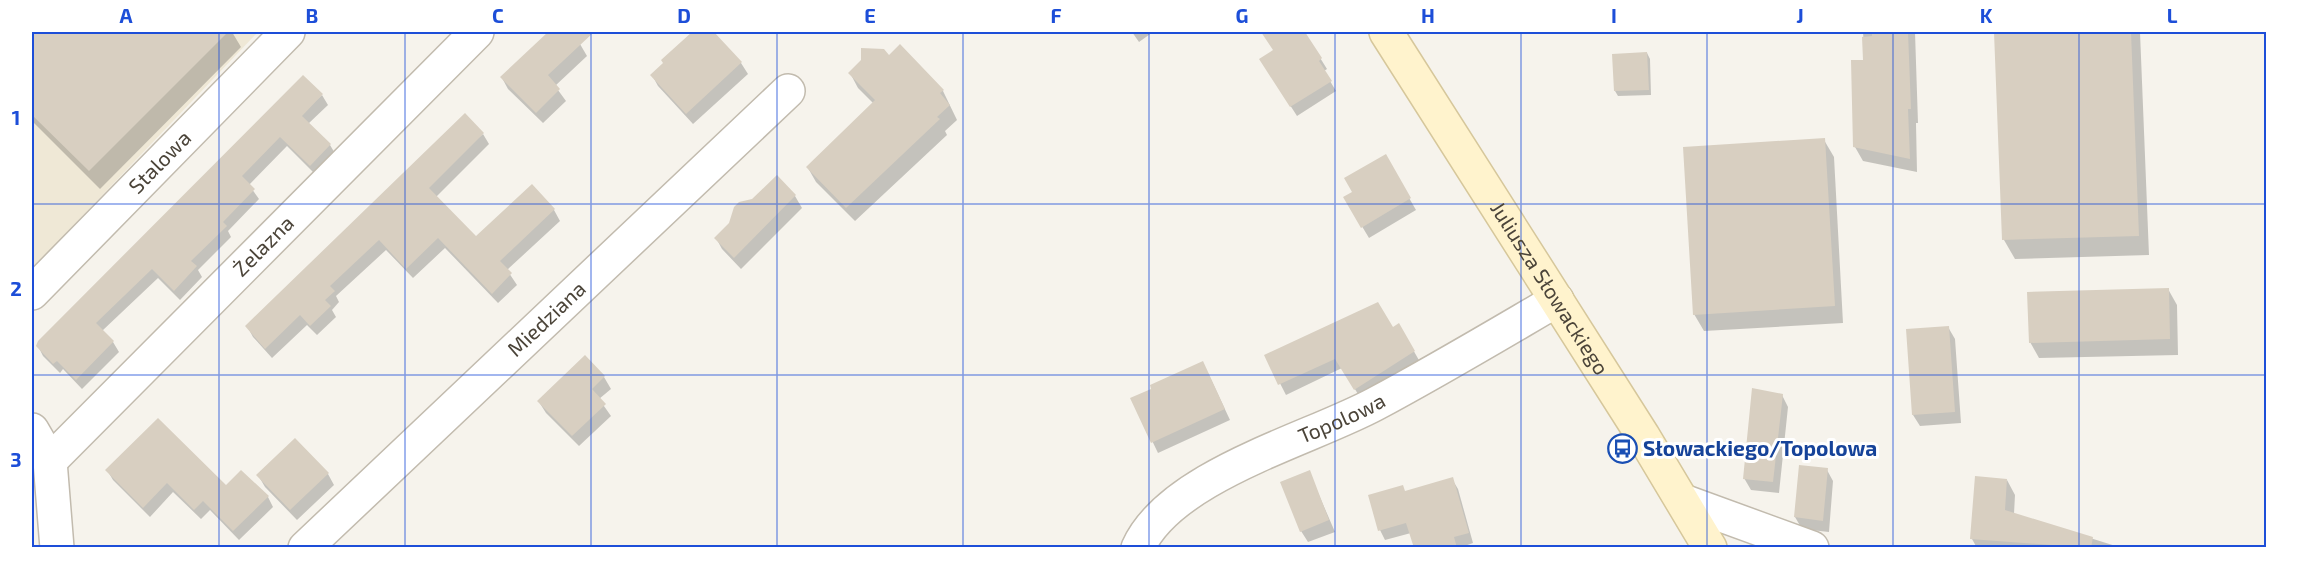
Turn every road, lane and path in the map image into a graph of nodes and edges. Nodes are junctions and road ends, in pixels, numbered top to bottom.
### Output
1 (288, 32) edge
2 (477, 32) edge
3 (1386, 32) edge
4 (788, 91) dead end
5 (32, 293) edge
6 (1557, 300) junction
7 (32, 430) edge
8 (50, 461) junction
9 (1683, 501) junction
10 (57, 548) edge
11 (305, 548) edge
12 (1138, 548) edge
13 (1710, 548) edge
14 (1812, 548) edge

1 - 5 street, Stalowa
2 - 8 street, Żelazna
3 - 6 street, Juliusza Słowackiego
4 - 11 street, Miedziana
6 - 9 street, Juliusza Słowackiego
6 - 12 street, Topolowa
7 - 8 street
8 - 10 street
9 - 13 street, Juliusza Słowackiego
9 - 14 street

